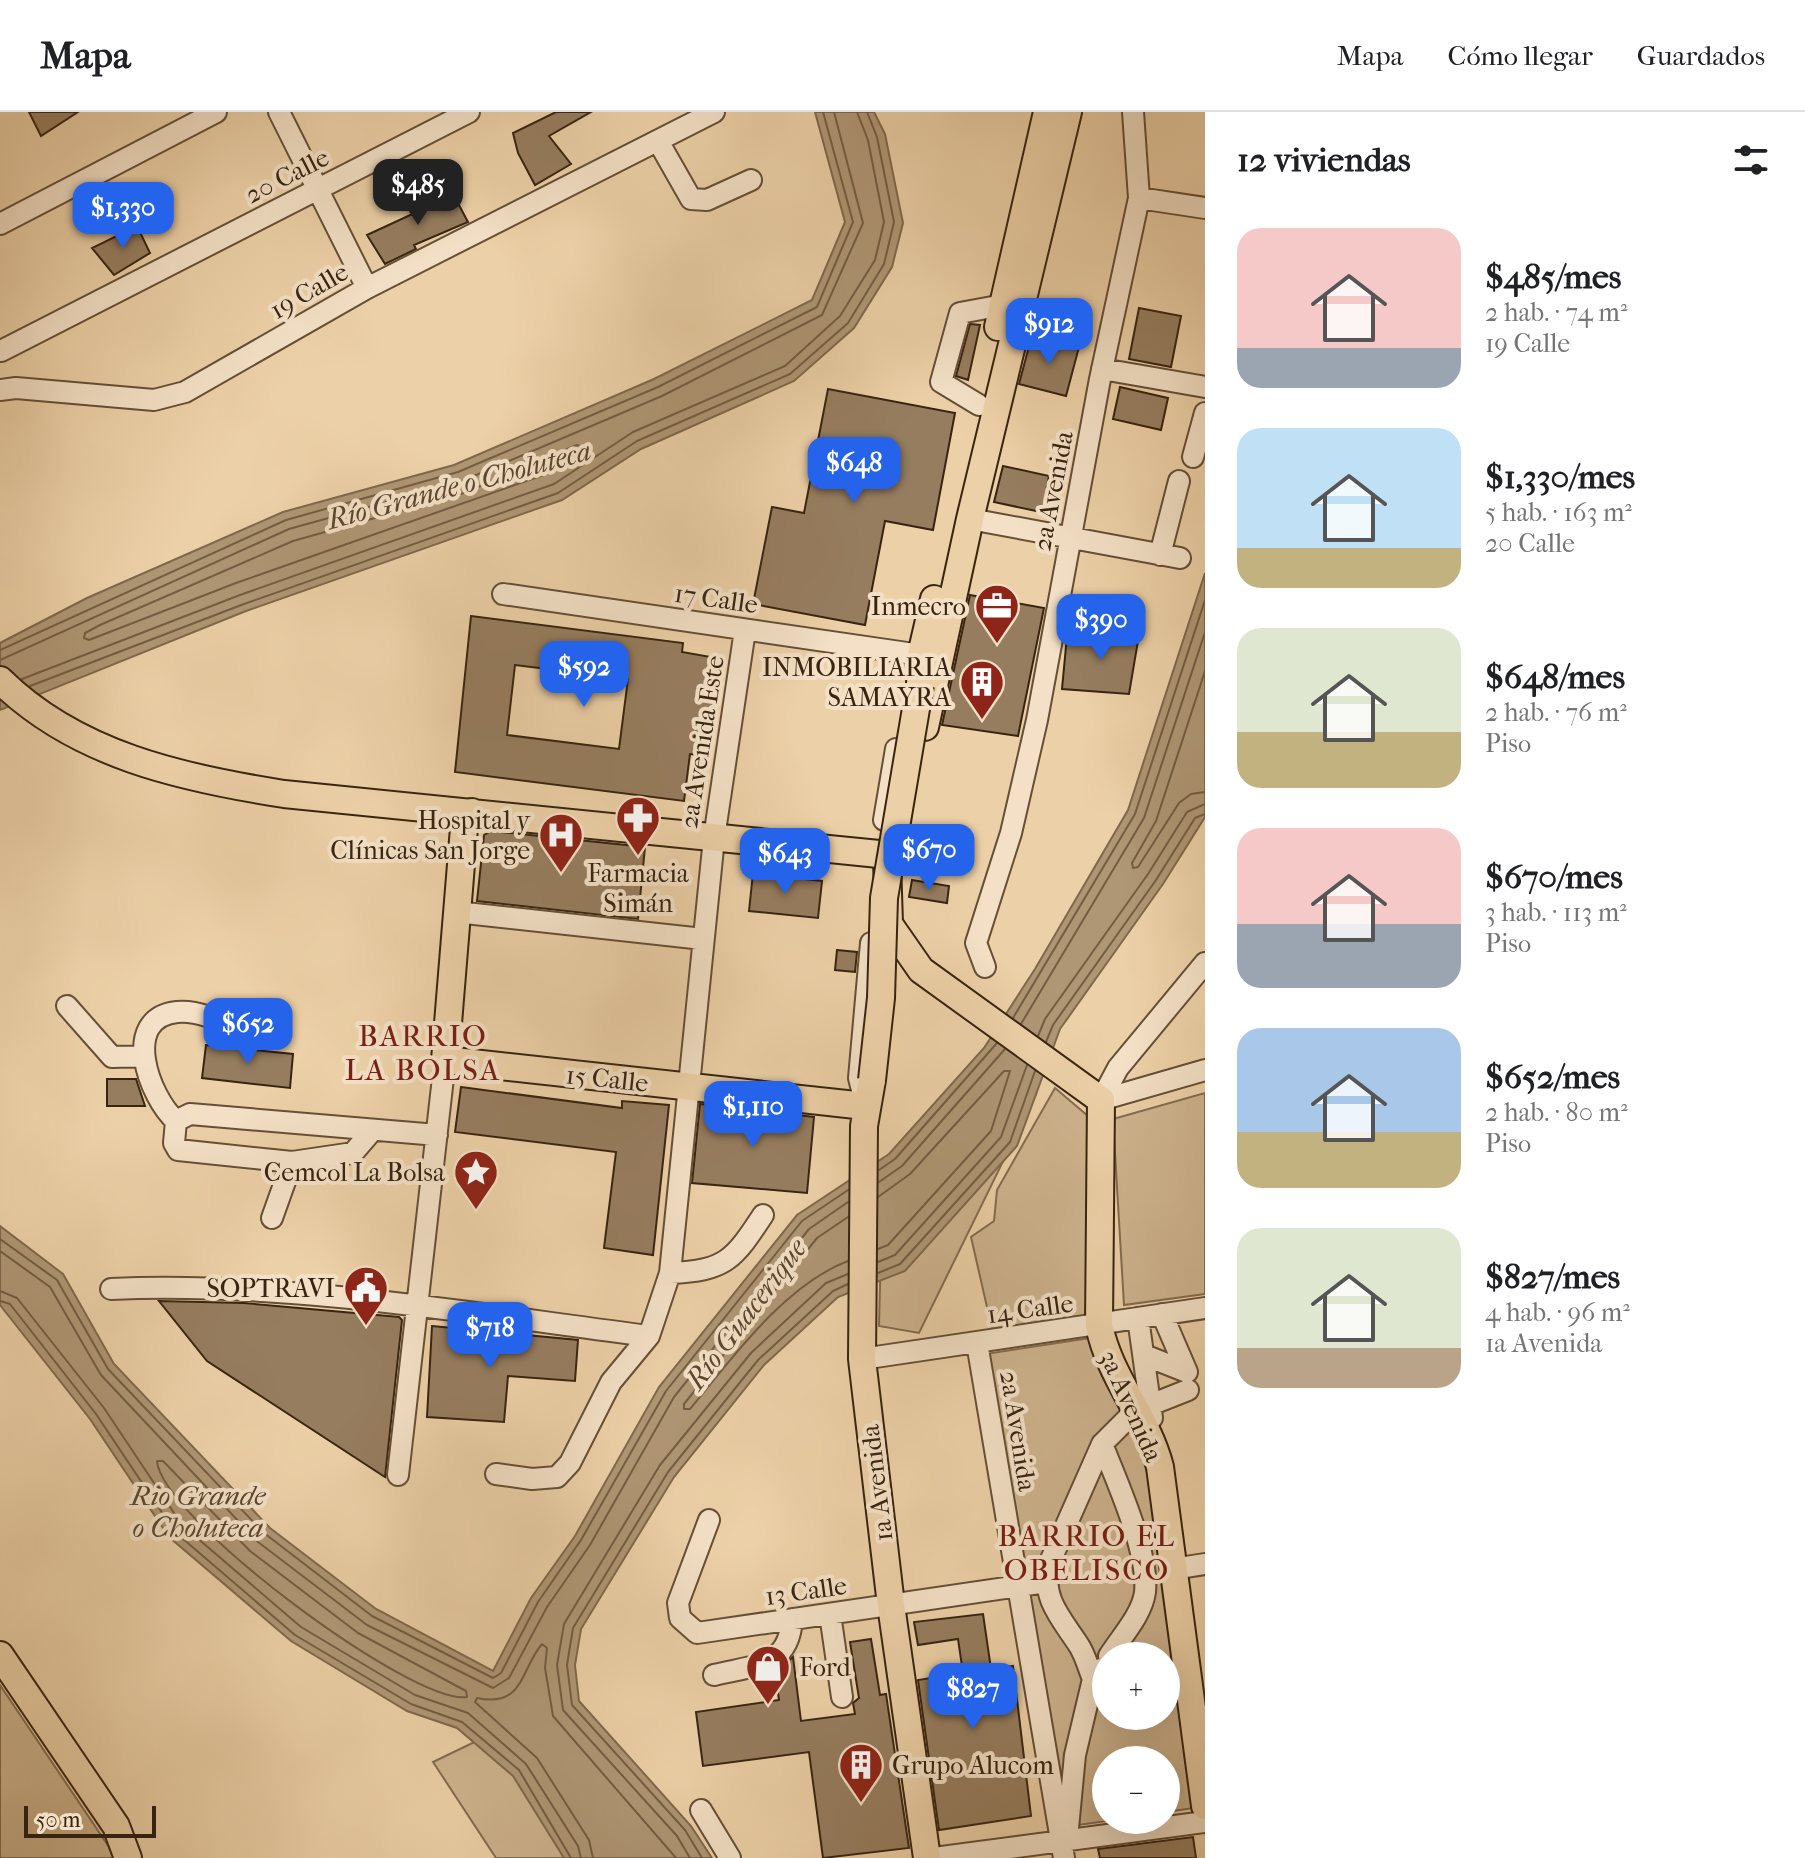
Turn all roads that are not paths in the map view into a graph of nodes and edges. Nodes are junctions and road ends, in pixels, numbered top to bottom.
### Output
1 (216, 112) edge
2 (279, 112) edge
3 (469, 112) edge
4 (714, 112) edge
5 (1047, 112) edge
6 (1068, 112) edge
7 (1133, 112) edge
8 (658, 141) junction
9 (751, 180) dead end
10 (318, 190) junction
11 (1139, 198) junction
12 (1205, 208) edge
13 (0, 224) edge
14 (367, 288) junction
15 (1003, 305) junction
16 (1, 350) edge
17 (1102, 369) junction
18 (1205, 387) edge
19 (8, 389) edge
20 (979, 405) junction
21 (1205, 413) edge
22 (1193, 457) dead end
23 (1179, 481) dead end
24 (970, 519) junction
25 (1071, 538) junction
26 (503, 594) dead end
27 (745, 630) junction
28 (921, 655) junction
29 (0, 680) edge
30 (464, 817) junction
31 (714, 838) junction
32 (879, 854) junction
33 (456, 912) junction
34 (703, 939) junction
35 (903, 947) junction
36 (1205, 963) edge
37 (985, 967) dead end
38 (67, 1006) dead end
39 (260, 1038) dead end
40 (144, 1056) junction
41 (445, 1060) junction
42 (1205, 1070) edge
43 (687, 1087) junction
44 (1101, 1100) junction
45 (864, 1116) junction
46 (176, 1121) junction
47 (371, 1132) junction
48 (437, 1135) junction
49 (292, 1162) junction
50 (763, 1215) dead end
51 (272, 1218) dead end
52 (670, 1273) junction
53 (111, 1289) dead end
54 (419, 1306) junction
55 (1205, 1308) edge
56 (1162, 1314) junction
57 (1138, 1318) junction
58 (1099, 1325) junction
59 (649, 1336) junction
60 (977, 1343) junction
61 (862, 1349) junction
62 (1144, 1355) junction
63 (1188, 1381) junction
64 (1143, 1409) junction
65 (1102, 1444) junction
66 (496, 1474) dead end
67 (398, 1475) dead end
68 (709, 1520) dead end
69 (1205, 1564) edge
70 (1173, 1569) junction
71 (1047, 1582) junction
72 (1017, 1587) junction
73 (891, 1605) junction
74 (830, 1614) junction
75 (792, 1619) junction
76 (1118, 1642) edge
77 (0, 1655) edge
78 (714, 1675) dead end
79 (1092, 1677) edge
80 (1092, 1683) edge
81 (842, 1697) dead end
82 (1205, 1806) edge
83 (701, 1810) dead end
84 (1205, 1822) edge
85 (1065, 1846) edge
86 (128, 1858) edge
87 (730, 1858) edge
88 (927, 1858) edge
89 (934, 1858) edge

1 - 13 street
2 - 10 street
3 - 10 street, 20 Calle
4 - 8 street, 19 Calle
5 - 15 main road, 1a Avenida
6 - 24 main road
7 - 11 street, 2a Avenida
8 - 9 street
8 - 14 street, 19 Calle
10 - 14 street
10 - 16 street, 20 Calle
11 - 12 street
11 - 17 street, 2a Avenida
14 - 19 street, 19 Calle
15 - 20 main road, 1a Avenida
15 - 20 street
16 - 19 street
17 - 18 street
17 - 25 street, 2a Avenida
20 - 28 main road, 1a Avenida
21 - 22 street
23 - 25 street
24 - 25 street
24 - 35 main road
25 - 37 street, 2a Avenida
26 - 27 street, 17 Calle
27 - 28 street, 17 Calle
27 - 31 street, 2a Avenida Este
28 - 32 street, 1a Avenida
28 - 45 main road, 1a Avenida, bridge
29 - 30 main road
30 - 31 main road
30 - 33 main road
31 - 32 main road
31 - 34 street, 2a Avenida Este
32 - 35 main road
32 - 45 street, 1a Avenida
33 - 34 street
33 - 41 main road
34 - 43 street, 2a Avenida Este
35 - 44 main road
36 - 44 street, 3a Avenida
38 - 40 street
39 - 40 street
40 - 46 street
41 - 43 main road, 15 Calle
41 - 48 street
42 - 44 street
43 - 45 main road, 15 Calle
43 - 52 street, 2a Avenida Este
44 - 58 main road, 3a Avenida
45 - 61 main road, 1a Avenida
46 - 47 street
46 - 49 street
47 - 48 street
47 - 49 street
48 - 54 street
49 - 51 street
50 - 52 street
52 - 59 street, 2a Avenida Este
53 - 54 street
54 - 59 street
54 - 67 street
55 - 56 street, 14 Calle
56 - 57 street, 14 Calle
56 - 63 street
57 - 58 street, 14 Calle
57 - 62 street
58 - 60 street, 14 Calle
58 - 64 main road, 3a Avenida
59 - 66 street
60 - 61 street, 14 Calle
60 - 72 street, 2a Avenida
61 - 73 main road, 1a Avenida
62 - 63 street
62 - 64 street
63 - 64 street
64 - 65 street
64 - 70 main road, 3a Avenida
65 - 71 street
65 - 76 street
68 - 75 street, 13 Calle
69 - 70 street
70 - 82 main road, 3a Avenida
71 - 72 street, 13 Calle
71 - 79 street
72 - 73 street, 13 Calle
72 - 85 street, 2a Avenida
73 - 74 street, 13 Calle
73 - 88 main road, 1a Avenida
74 - 75 street, 13 Calle
74 - 81 street
75 - 78 street
77 - 86 main road
80 - 85 street
83 - 87 street
84 - 85 street
85 - 89 street

